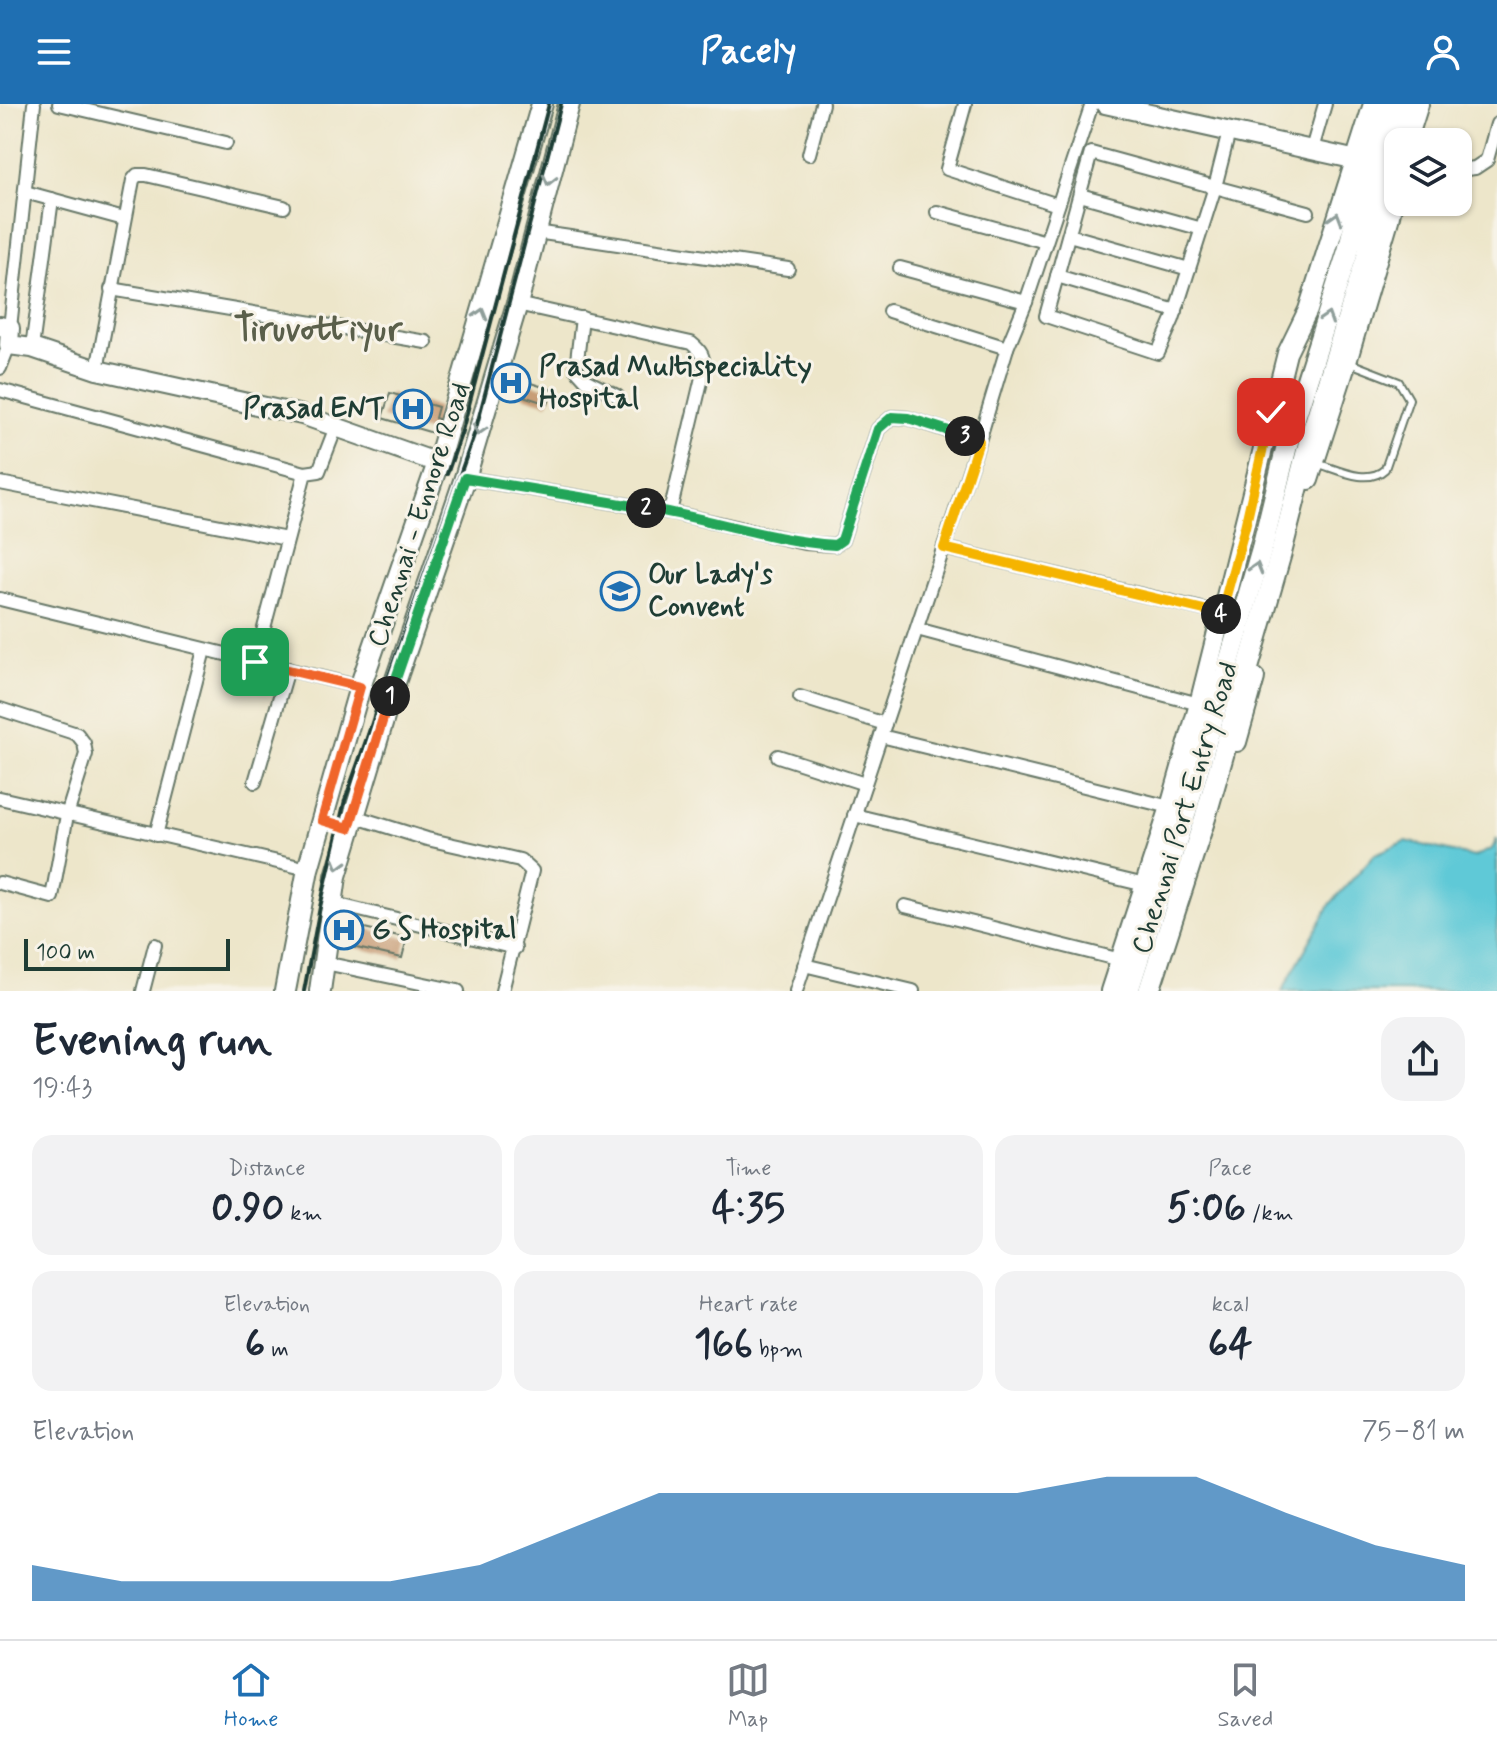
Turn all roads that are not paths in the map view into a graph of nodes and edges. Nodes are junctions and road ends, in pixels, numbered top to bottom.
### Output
1 (34, 104) edge
2 (59, 104) edge
3 (542, 104) edge
4 (569, 104) edge
5 (822, 104) edge
6 (965, 104) edge
7 (1092, 104) edge
8 (1105, 104) edge
9 (1325, 104) edge
10 (1373, 104) edge
11 (1389, 104) edge
12 (1407, 104) edge
13 (1419, 104) edge
14 (1126, 106) edge
15 (1497, 124) edge
16 (1411, 128) edge
17 (1229, 132) junction
18 (226, 143) dead end
19 (1312, 149) junction
20 (809, 154) dead end
21 (1382, 165) edge
22 (1472, 168) edge
23 (1215, 187) junction
24 (25, 192) junction
25 (1080, 195) junction
26 (52, 199) junction
27 (1058, 205) junction
28 (284, 207) dead end
29 (937, 212) dead end
30 (1308, 212) dead end
31 (124, 219) junction
32 (1202, 229) junction
33 (536, 232) junction
34 (1069, 235) junction
35 (1046, 242) junction
36 (900, 268) dead end
37 (788, 269) dead end
38 (1189, 269) junction
39 (1057, 276) junction
40 (111, 289) junction
41 (1026, 302) junction
42 (517, 304) junction
43 (889, 311) dead end
44 (1176, 311) junction
45 (582, 318) junction
46 (6, 333) edge
47 (426, 342) dead end
48 (32, 348) junction
49 (1007, 348) junction
50 (1342, 360) junction
51 (0, 368) edge
52 (97, 370) junction
53 (0, 390) edge
54 (617, 396) dead end
55 (336, 427) junction
56 (979, 441) junction
57 (1309, 461) junction
58 (438, 463) junction
59 (305, 473) junction
60 (465, 478) junction
61 (0, 483) edge
62 (670, 512) junction
63 (287, 539) junction
64 (944, 548) junction
65 (0, 599) edge
66 (1223, 614) junction
67 (917, 629) junction
68 (204, 650) junction
69 (255, 662) junction
70 (288, 669) junction
71 (360, 687) junction
72 (800, 697) dead end
73 (1199, 704) junction
74 (0, 709) edge
75 (883, 730) junction
76 (778, 756) dead end
77 (255, 782) dead end
78 (865, 784) junction
79 (0, 798) edge
80 (1170, 807) junction
81 (67, 815) junction
82 (854, 815) junction
83 (322, 820) junction
84 (351, 822) junction
85 (156, 835) junction
86 (308, 869) junction
87 (0, 883) edge
88 (1145, 885) junction
89 (331, 903) junction
90 (905, 906) dead end
91 (155, 945) dead end
92 (515, 948) junction
93 (1121, 960) junction
94 (325, 963) junction
95 (804, 965) junction
96 (143, 991) edge
97 (285, 991) edge
98 (320, 991) edge
99 (458, 991) edge
100 (502, 991) edge
101 (796, 991) edge
102 (913, 991) edge
103 (1110, 991) edge
104 (1128, 991) edge
105 (1149, 991) edge
106 (1159, 991) edge

1 - 24 street
2 - 18 street
58 -> 3 main road, Chennai - Ennore Road
4 -> 33 main road, Chennai - Ennore Road
5 - 20 street
6 - 27 street
7 - 27 street
8 - 14 street
9 - 19 street
10 - 21 street
11 - 21 main road
12 - 21 main road
13 - 16 street
14 - 17 street
15 - 22 street
17 - 19 street
17 - 23 street
19 - 21 street
21 - 50 main road
66 -> 21 street
104 -> 21 main road
23 - 25 street
23 - 30 street
23 - 32 street
24 - 26 street
24 - 46 street
25 - 32 street
25 - 34 street
26 - 31 street
26 - 48 street
27 - 35 street
28 - 31 street
29 - 35 street
31 - 40 street
32 - 38 street
33 - 37 street
33 - 42 main road, Chennai - Ennore Road
34 - 38 street
34 - 39 street
35 - 41 street
36 - 41 street
38 - 44 street
39 - 44 street
39 - 44 street
40 - 47 street
40 - 52 street
41 - 49 street
42 - 45 street
42 -> 60 main road, Chennai - Ennore Road
43 - 49 street
45 - 54 street
45 - 62 street
46 - 48 street
46 - 51 street
48 - 52 street
49 - 56 street
50 - 57 main road
50 - 57 lane
52 - 55 street
53 - 59 street
55 - 58 street
55 - 59 street
56 - 62 street
56 - 64 street
57 - 105 main road
57 - 106 street, Chennai Port Entry Road
58 - 71 main road, Chennai - Ennore Road
59 - 63 street
60 - 62 street
60 - 84 main road, Chennai - Ennore Road
61 - 63 street
63 - 69 street
64 - 66 street
64 - 67 street
65 - 68 street
66 - 73 street
67 - 73 street
67 - 75 street
68 - 69 street
68 - 85 street
69 - 70 street
70 - 71 street
70 - 77 street
71 - 83 main road, Chennai - Ennore Road
72 - 75 street
73 - 80 street
74 - 81 street
75 - 78 street
75 - 80 street
76 - 78 street
78 - 82 street
79 - 81 street
80 - 88 street
81 - 85 street
81 - 87 street
82 - 88 street
82 - 95 street
83 - 84 main road
83 - 86 main road, Chennai - Ennore Road
84 -> 89 main road, Chennai - Ennore Road
84 - 92 street
85 - 86 street
86 - 97 main road, Chennai - Ennore Road
88 - 93 street
89 - 92 street
89 - 94 main road, Chennai - Ennore Road
90 - 93 street
91 - 96 street
92 - 100 street
93 - 103 street
94 - 98 main road, Chennai - Ennore Road
94 - 99 street
95 - 101 street
95 - 102 street

